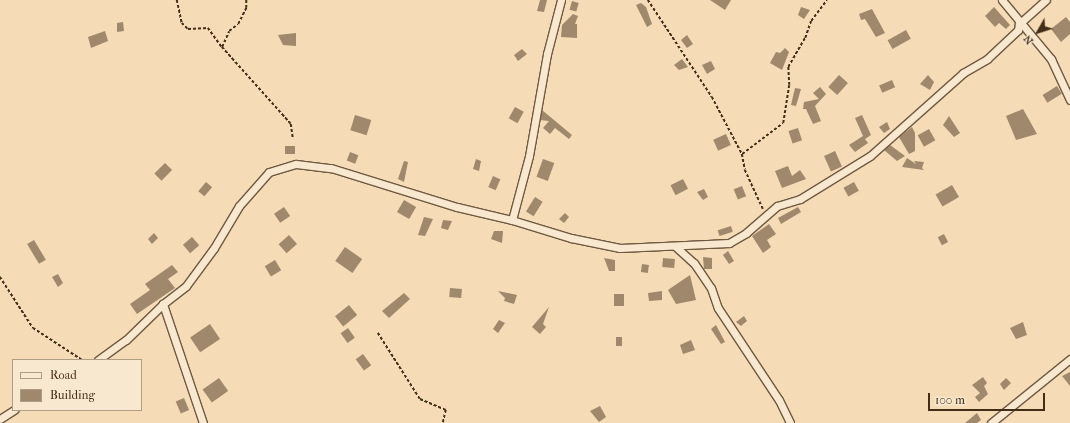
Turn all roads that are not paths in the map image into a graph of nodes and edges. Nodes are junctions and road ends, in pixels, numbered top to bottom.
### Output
1 (561, 0) edge
2 (1002, 0) edge
3 (1046, 0) edge
4 (1019, 24) junction
5 (1070, 100) edge
6 (512, 220) junction
7 (676, 247) junction
8 (163, 304) junction
9 (99, 359) edge
10 (1070, 359) edge
11 (12, 411) edge
12 (0, 419) edge
13 (203, 423) edge
14 (790, 423) edge
15 (991, 423) edge

1 - 6 street
2 - 4 street
3 - 4 street
4 - 5 street
4 - 7 street
6 - 7 street
6 - 8 street
7 - 14 street
8 - 9 street
8 - 13 street
10 - 15 street
11 - 12 street

